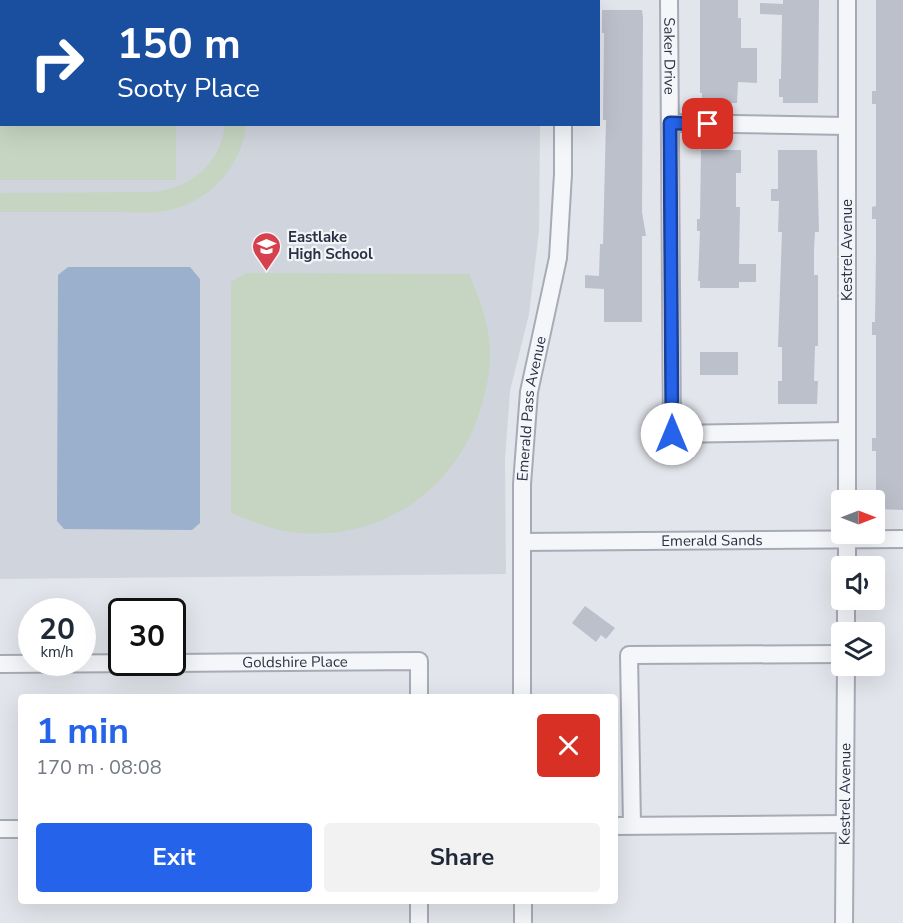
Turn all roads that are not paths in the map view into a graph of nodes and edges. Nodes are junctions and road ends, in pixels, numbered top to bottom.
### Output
1 (669, 0) edge
2 (848, 0) edge
3 (670, 123) junction
4 (563, 126) edge
5 (847, 126) junction
6 (847, 431) junction
7 (847, 490) edge
8 (831, 537) edge
9 (885, 538) edge
10 (903, 539) edge
11 (522, 542) junction
12 (831, 654) edge
13 (108, 663) edge
14 (186, 663) edge
15 (0, 664) edge
16 (846, 676) edge
17 (419, 694) edge
18 (522, 694) edge
19 (844, 824) junction
20 (623, 826) edge
21 (0, 829) edge
22 (18, 829) edge
23 (419, 904) edge
24 (523, 904) edge
25 (419, 923) edge
26 (523, 923) edge
27 (844, 923) edge

1 - 3 street, Saker Drive
2 - 5 street, Kestrel Avenue
3 - 5 street
3 - 6 street, Saker Drive
4 - 11 street, Emerald Pass Avenue
5 - 6 street, Kestrel Avenue
6 - 7 street, Kestrel Avenue
8 - 11 street, Emerald Sands
9 - 10 street, Emerald Sands
11 - 18 street, Emerald Pass Avenue
12 - 20 street
13 - 15 street
14 - 17 street, Goldshire Place
16 - 19 street, Kestrel Avenue
19 - 20 street
19 - 27 street, Kestrel Avenue
21 - 22 street
23 - 25 street
24 - 26 street

